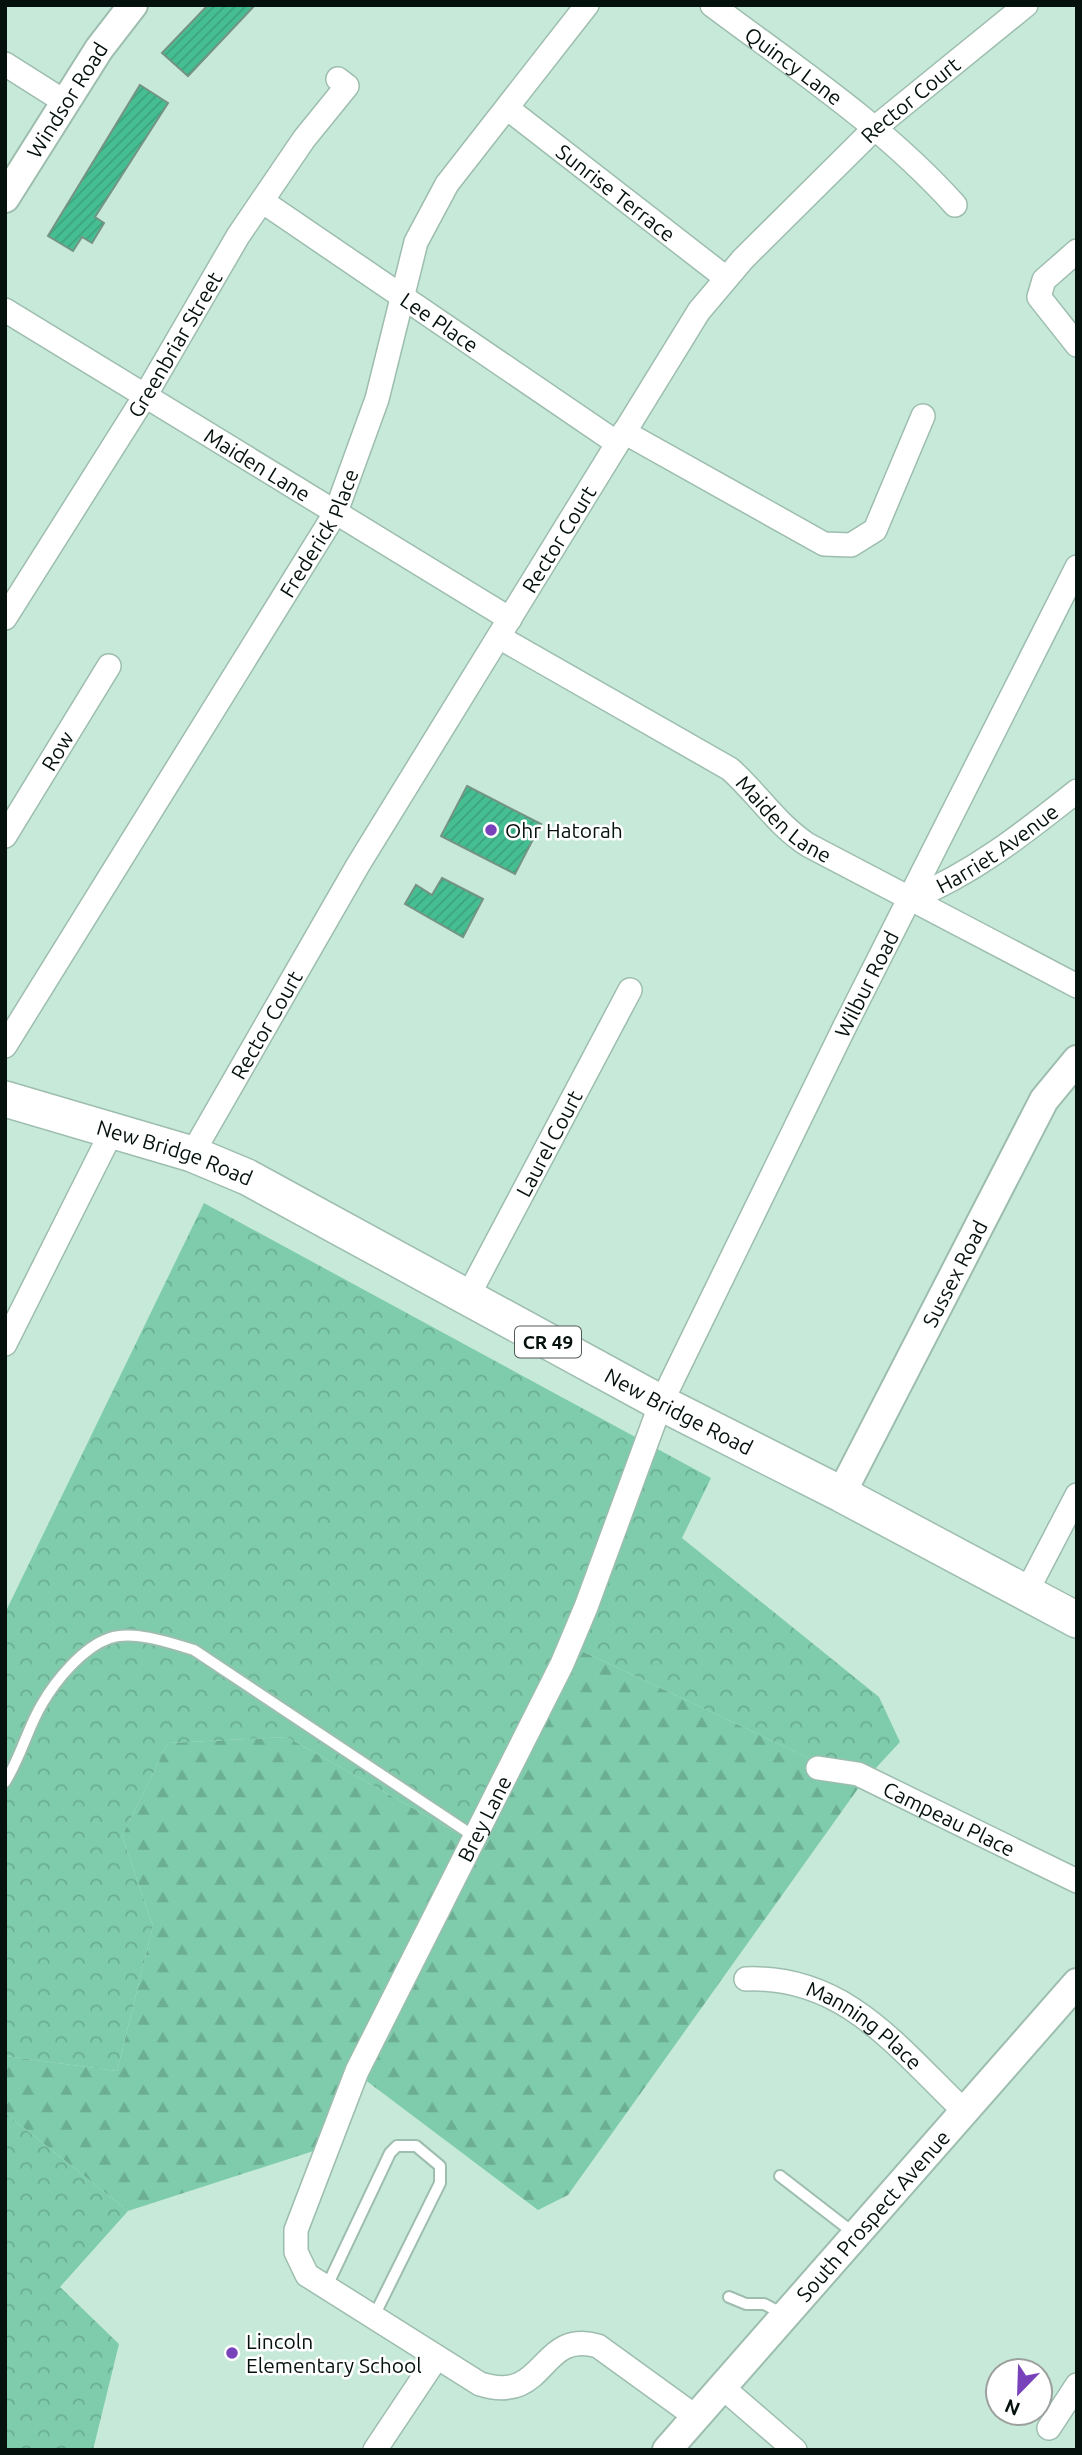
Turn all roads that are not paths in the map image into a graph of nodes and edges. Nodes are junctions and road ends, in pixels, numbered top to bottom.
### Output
1 (133, 5) edge
2 (587, 5) edge
3 (712, 5) edge
4 (1021, 7) edge
5 (5, 64) edge
6 (338, 79) dead end
7 (65, 102) junction
8 (507, 108) junction
9 (876, 127) junction
10 (5, 198) edge
11 (261, 201) junction
12 (955, 205) dead end
13 (1077, 251) edge
14 (726, 278) junction
15 (401, 296) junction
16 (5, 310) edge
17 (1077, 345) edge
18 (145, 396) junction
19 (923, 416) dead end
20 (621, 437) junction
21 (336, 512) junction
22 (1077, 567) edge
23 (5, 618) edge
24 (505, 628) junction
25 (109, 666) dead end
26 (1077, 791) edge
27 (5, 835) edge
28 (911, 899) junction
29 (1077, 986) edge
30 (630, 990) dead end
31 (5, 1046) edge
32 (1077, 1060) edge
33 (5, 1099) edge
34 (112, 1131) junction
35 (191, 1154) junction
36 (467, 1298) junction
37 (5, 1345) edge
38 (661, 1403) junction
39 (841, 1494) junction
40 (1077, 1495) edge
41 (1026, 1592) junction
42 (1077, 1620) edge
43 (818, 1768) dead end
44 (5, 1782) edge
45 (475, 1836) junction
46 (1077, 1881) edge
47 (746, 1979) dead end
48 (1077, 1983) edge
49 (963, 2110) junction
50 (779, 2176) dead end
51 (855, 2234) junction
52 (327, 2286) junction
53 (729, 2297) dead end
54 (785, 2315) junction
55 (374, 2316) junction
56 (437, 2357) junction
57 (1077, 2385) edge
58 (722, 2387) junction
59 (696, 2417) junction
60 (1049, 2428) dead end
61 (375, 2450) edge
62 (667, 2450) edge
63 (795, 2450) edge

1 - 7 street, Windsor Road
2 - 8 street, Frederick Place
3 - 9 street, Quincy Lane
4 - 9 street, Rector Court
5 - 7 street
6 - 11 street, Greenbriar Street
7 - 10 street, Windsor Road
8 - 14 street, Sunrise Terrace
8 - 15 street, Frederick Place
9 - 12 street, Quincy Lane
9 - 14 street, Rector Court
11 - 15 street, Lee Place
11 - 18 street, Greenbriar Street
13 - 17 street
14 - 20 street, Rector Court
15 - 20 street, Lee Place
15 - 21 street, Frederick Place
16 - 18 street, Maiden Lane
18 - 21 street, Maiden Lane
18 - 23 street, Greenbriar Street
19 - 20 street, Lee Place
20 - 24 street, Rector Court
21 - 24 street, Maiden Lane
21 - 31 street, Frederick Place
22 - 28 street, Wilbur Road
24 - 28 street, Maiden Lane
24 - 35 street, Rector Court
25 - 27 street, Row
26 - 28 street, Harriet Avenue
28 - 29 street, Maiden Lane
28 - 38 street, Wilbur Road
30 - 36 street, Laurel Court
32 - 39 street, Sussex Road
33 - 34 main road, New Bridge Road / CR 49
34 - 35 main road, New Bridge Road / CR 49
34 - 37 street
35 - 36 main road, New Bridge Road / CR 49
36 - 38 main road, New Bridge Road / CR 49
38 - 39 main road, New Bridge Road / CR 49
38 - 45 street, Brey Lane
39 - 41 main road, New Bridge Road / CR 49
40 - 41 street
41 - 42 main road, New Bridge Road / CR 49
43 - 46 street, Campeau Place
44 - 45 lane
45 - 52 street, Brey Lane
47 - 49 street, Manning Place
48 - 49 street, South Prospect Avenue
49 - 51 street, South Prospect Avenue
50 - 51 lane
51 - 54 street, South Prospect Avenue
52 - 55 street
52 - 55 lane
53 - 54 lane
54 - 58 street, South Prospect Avenue
55 - 56 street
56 - 59 street
56 - 61 street
57 - 60 street
58 - 59 street, South Prospect Avenue
58 - 63 street
59 - 62 street, South Prospect Avenue

